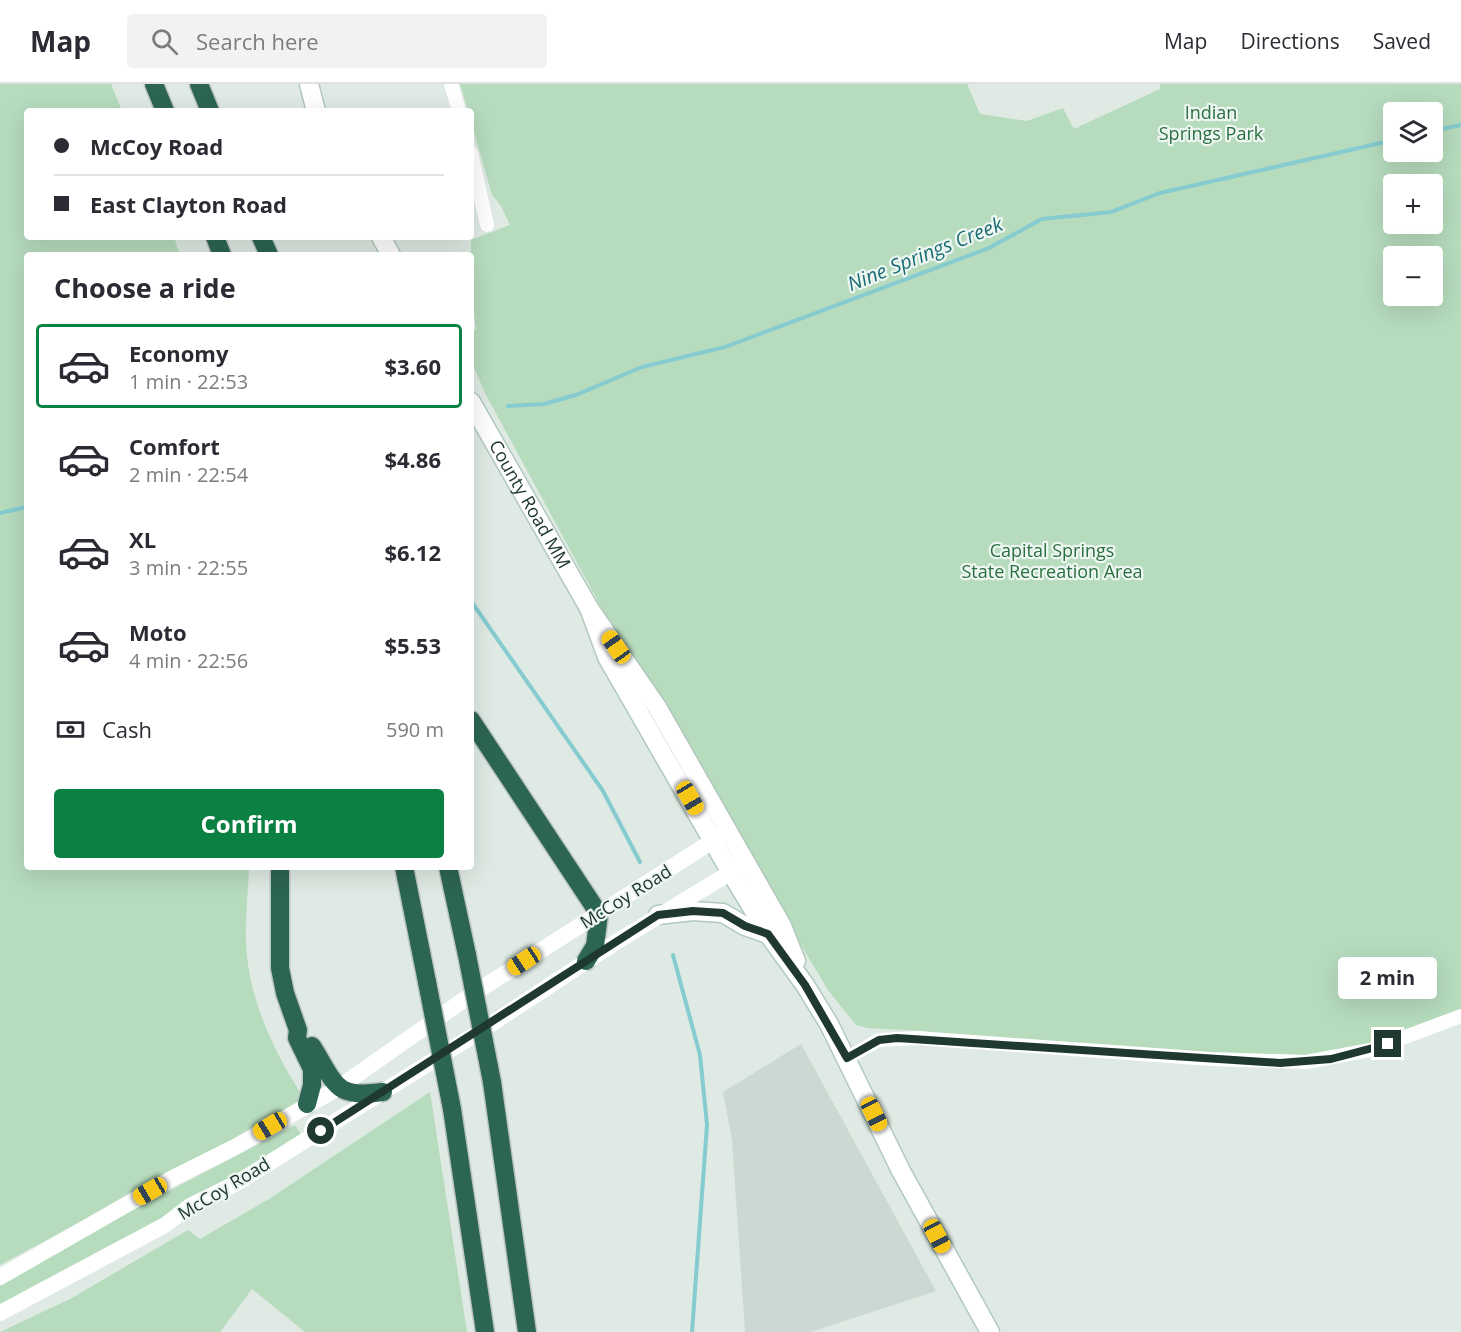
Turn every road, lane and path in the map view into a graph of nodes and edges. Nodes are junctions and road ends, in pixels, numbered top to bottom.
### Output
1 (154, 84) edge
2 (199, 84) edge
3 (309, 84) edge
4 (451, 84) edge
5 (164, 108) edge
6 (209, 108) edge
7 (315, 108) edge
8 (458, 108) edge
9 (474, 166) edge
10 (487, 225) dead end
11 (474, 407) edge
12 (474, 725) edge
13 (721, 836) junction
14 (738, 867) junction
15 (280, 870) edge
16 (405, 870) edge
17 (449, 870) edge
18 (599, 914) junction
19 (658, 915) junction
20 (768, 934) junction
21 (586, 961) junction
22 (805, 985) junction
23 (1461, 1016) edge
24 (298, 1030) junction
25 (847, 1058) junction
26 (338, 1088) junction
27 (383, 1092) junction
28 (307, 1104) junction
29 (0, 1277) edge
30 (0, 1313) edge
31 (485, 1332) edge
32 (527, 1332) edge
33 (990, 1332) edge

1 - 5 highway
2 - 6 highway
3 - 7 main road
4 - 8 street
9 - 10 street
11 - 13 main road, County Road MM
12 - 18 highway
13 - 14 main road, County Road MM
13 - 18 street, McCoy Road
14 - 19 street, McCoy Road
14 - 20 main road, County Road MM
14 - 22 main road, County Road MM
15 - 24 highway
16 - 31 highway, bridge
17 - 32 highway, bridge
18 - 21 highway
18 - 26 street, McCoy Road
19 - 20 main road
19 - 21 street, McCoy Road
20 - 22 main road, County Road MM
21 - 27 street, McCoy Road
22 - 25 main road, County Road MM
23 - 25 street
24 - 26 highway
24 - 28 highway
25 - 33 main road, County Road MM
26 - 27 highway
26 - 28 street, McCoy Road
27 - 30 street, McCoy Road
28 - 29 street, McCoy Road

